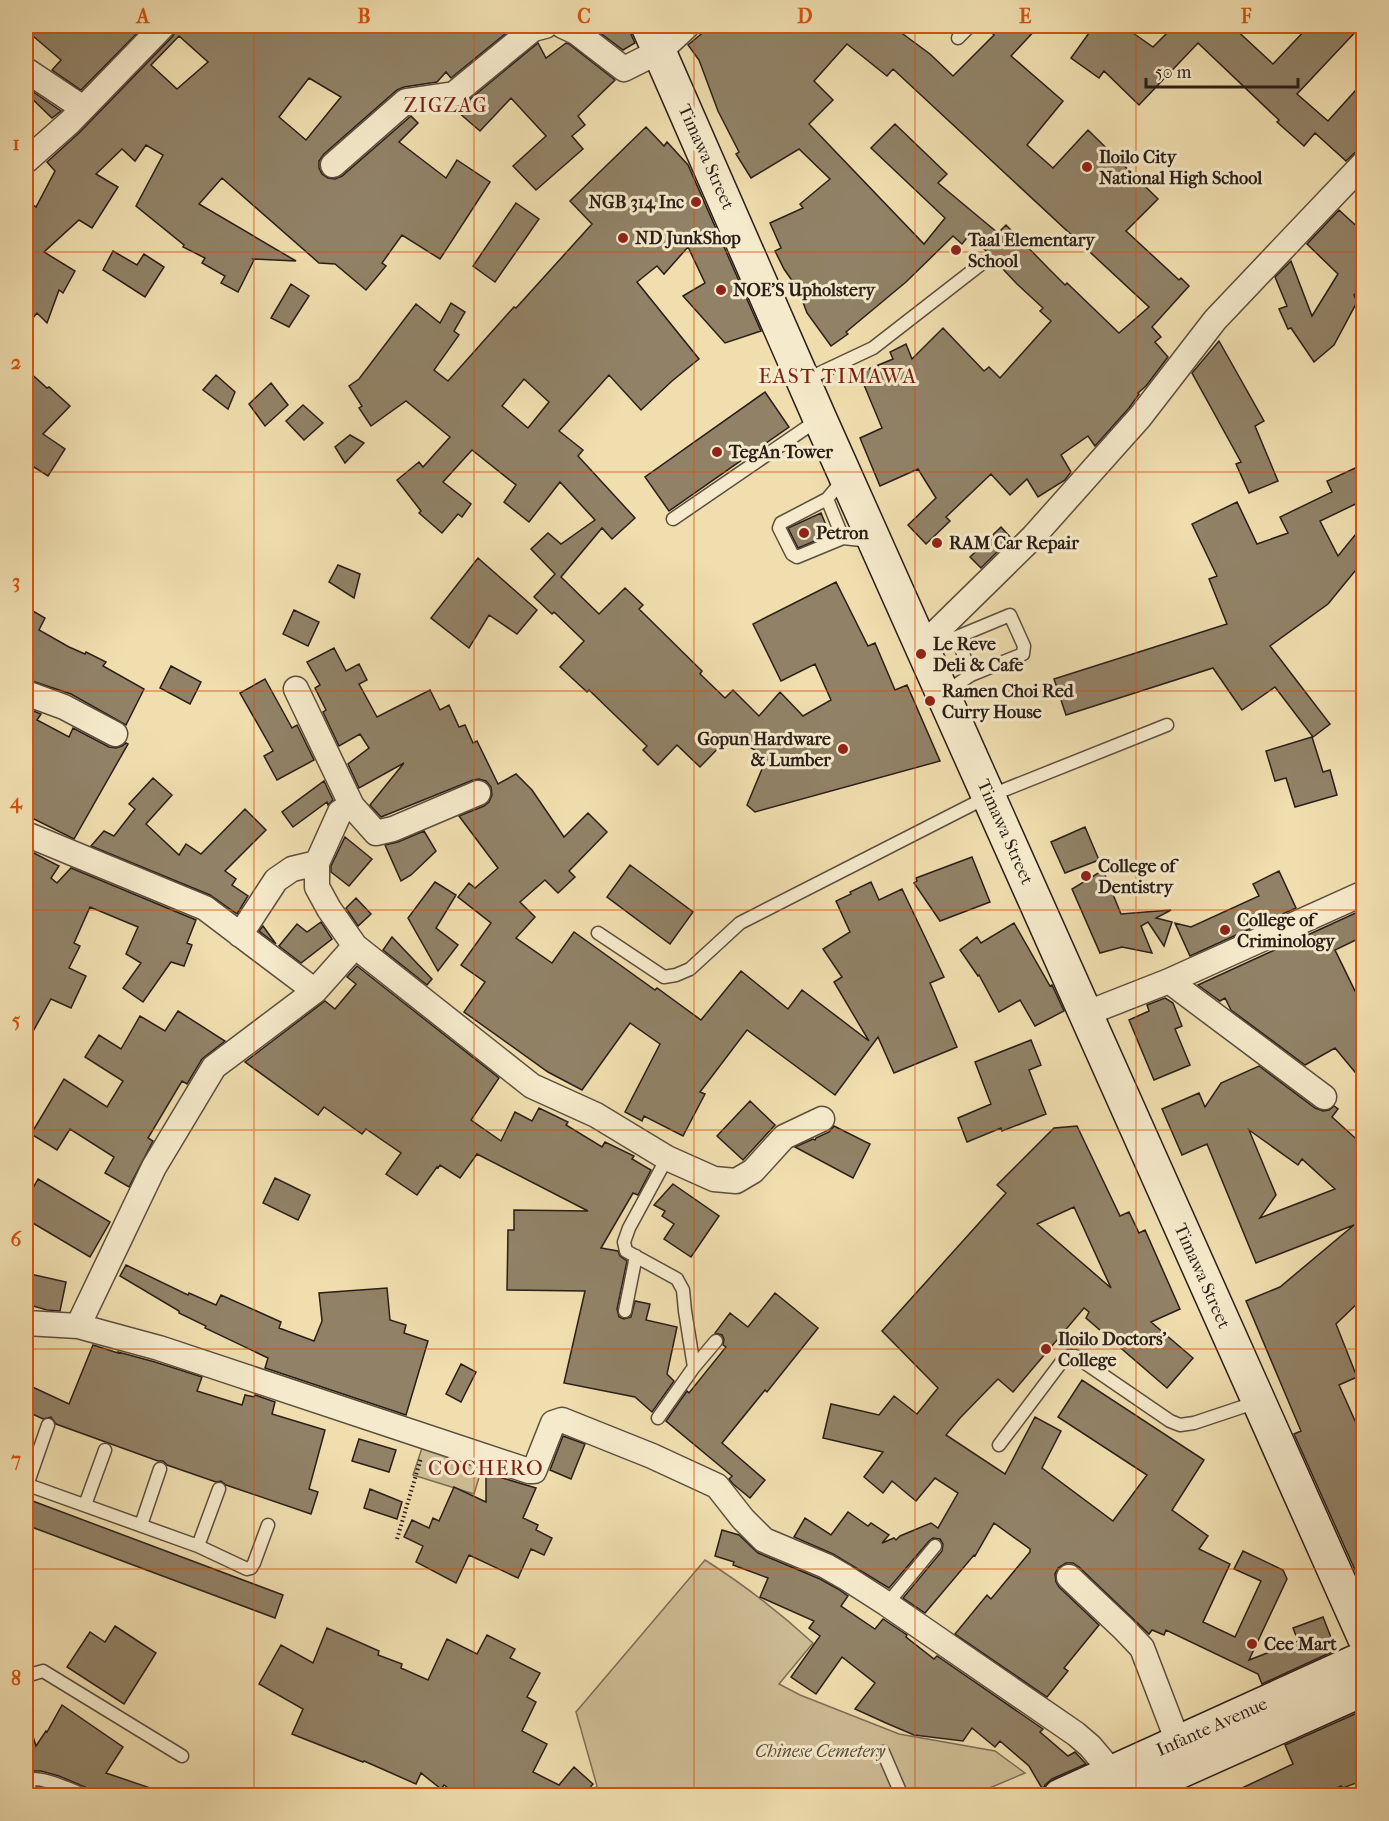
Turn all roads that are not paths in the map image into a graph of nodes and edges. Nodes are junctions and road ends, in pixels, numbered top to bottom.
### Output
1 (163, 26) edge
2 (545, 26) edge
3 (563, 26) edge
4 (687, 26) edge
5 (970, 26) edge
6 (654, 38) edge
7 (958, 38) dead end
8 (26, 70) edge
9 (83, 108) junction
10 (26, 161) edge
11 (333, 165) dead end
12 (1362, 166) edge
13 (985, 261) dead end
14 (804, 381) junction
15 (820, 418) junction
16 (836, 488) junction
17 (673, 519) dead end
18 (843, 538) junction
19 (875, 541) junction
20 (957, 637) junction
21 (922, 646) junction
22 (971, 675) junction
23 (296, 690) dead end
24 (26, 693) edge
25 (943, 694) junction
26 (1167, 726) dead end
27 (115, 734) dead end
28 (478, 793) dead end
29 (989, 795) junction
30 (352, 806) junction
31 (26, 834) edge
32 (317, 863) junction
33 (1364, 893) edge
34 (598, 933) dead end
35 (240, 935) junction
36 (355, 946) junction
37 (1169, 981) junction
38 (315, 991) junction
39 (1085, 1014) junction
40 (1324, 1096) dead end
41 (822, 1119) dead end
42 (667, 1158) junction
43 (636, 1256) junction
44 (625, 1311) dead end
45 (26, 1323) edge
46 (78, 1326) junction
47 (716, 1341) dead end
48 (694, 1367) junction
49 (1258, 1401) junction
50 (658, 1418) dead end
51 (48, 1425) dead end
52 (999, 1445) dead end
53 (105, 1450) dead end
54 (160, 1469) dead end
55 (27, 1486) edge
56 (219, 1489) dead end
57 (85, 1504) junction
58 (141, 1525) junction
59 (268, 1525) dead end
60 (198, 1546) junction
61 (935, 1546) dead end
62 (1069, 1577) dead end
63 (887, 1604) junction
64 (1364, 1637) edge
65 (1364, 1658) edge
66 (26, 1676) edge
67 (1364, 1689) edge
68 (1178, 1742) junction
69 (883, 1752) dead end
70 (182, 1756) dead end
71 (26, 1780) edge
72 (1119, 1784) edge
73 (33, 1796) edge
74 (87, 1796) edge
75 (902, 1796) edge
76 (1060, 1796) edge

1 - 9 street
2 - 11 street
3 - 6 street
4 - 6 street
5 - 7 lane
6 - 14 street, Timawa Street
8 - 9 street
9 - 10 street
12 - 21 street
13 - 14 lane
14 - 15 street, Timawa Street
15 - 16 street, Timawa Street
15 - 17 lane
16 - 18 lane
16 - 18 lane
16 - 19 street, Timawa Street
18 - 19 lane
19 - 21 street, Timawa Street
20 - 21 lane
20 - 22 lane
20 - 22 lane
21 - 25 street, Timawa Street
22 - 25 lane
23 - 30 street
24 - 27 street
25 - 29 street, Timawa Street
26 - 29 lane
28 - 30 street
29 - 34 lane
29 - 39 street, Timawa Street
30 - 32 street
31 - 35 street
32 - 35 street
32 - 36 street
33 - 37 street
35 - 38 street
36 - 38 street
36 - 42 street
37 - 39 street
37 - 40 street
38 - 46 street
39 - 49 street, Timawa Street
41 - 42 street
42 - 43 lane
43 - 44 lane
43 - 48 lane
45 - 46 street
46 - 63 street
47 - 48 lane
48 - 50 lane
49 - 52 lane
49 - 64 street, Timawa Street
51 - 55 lane
53 - 57 lane
54 - 58 lane
55 - 57 lane
56 - 60 lane
57 - 58 lane
58 - 60 lane
59 - 60 lane
61 - 63 lane
62 - 68 street
63 - 72 street
65 - 68 street, Infante Avenue
66 - 70 lane
67 - 72 street, Infante Avenue
68 - 72 street, Infante Avenue
69 - 75 lane
71 - 73 lane
71 - 74 lane
72 - 76 street, Infante Avenue

